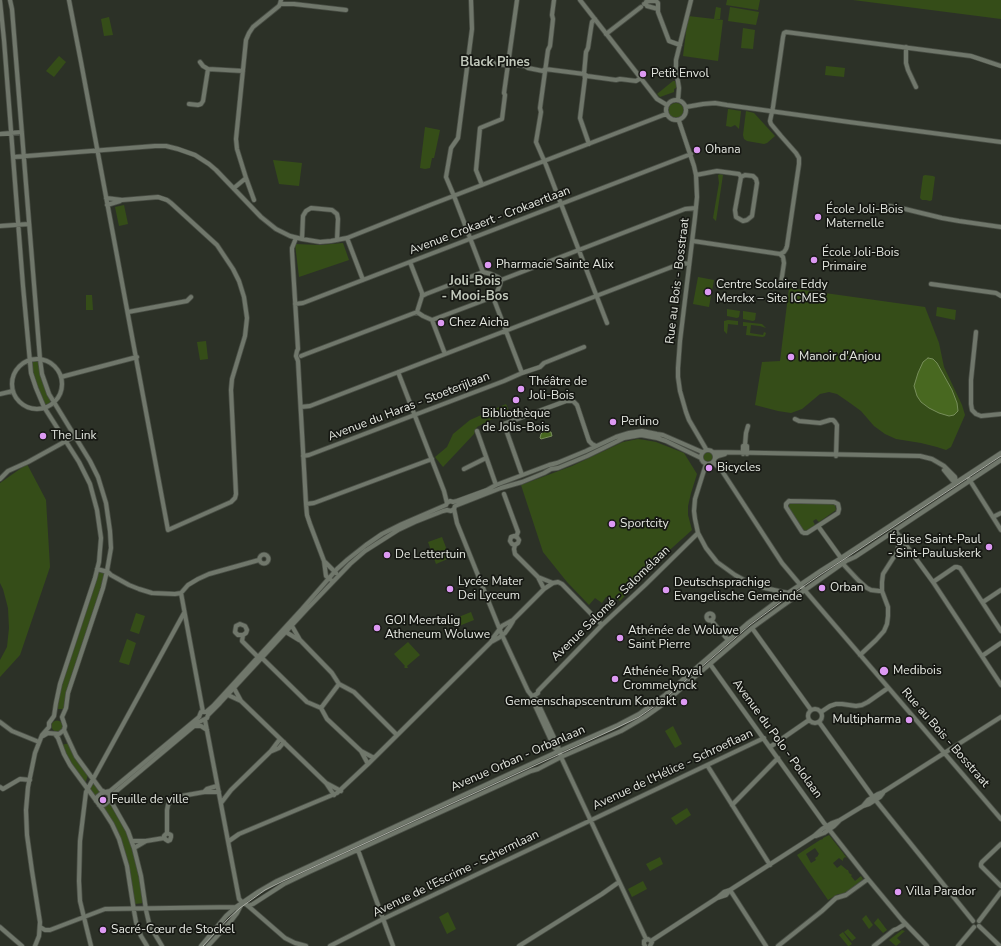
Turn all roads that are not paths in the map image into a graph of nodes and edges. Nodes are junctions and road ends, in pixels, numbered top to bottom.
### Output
1 (10, 0) edge
2 (69, 0) edge
3 (471, 0) edge
4 (517, 0) edge
5 (554, 0) edge
6 (580, 0) edge
7 (690, 0) edge
8 (0, 1) edge
9 (281, 2) edge
10 (643, 5) junction
11 (658, 9) junction
12 (346, 10) dead end
13 (595, 19) junction
14 (606, 34) junction
15 (680, 45) junction
16 (906, 47) junction
17 (468, 60) junction
18 (200, 62) dead end
19 (508, 64) junction
20 (1001, 66) edge
21 (208, 69) junction
22 (545, 69) junction
23 (243, 71) junction
24 (584, 74) junction
25 (641, 78) junction
26 (916, 87) dead end
27 (678, 100) junction
28 (189, 104) dead end
29 (667, 105) junction
30 (686, 107) junction
31 (772, 111) junction
32 (666, 114) junction
33 (679, 120) junction
34 (22, 132) junction
35 (12, 133) junction
36 (0, 134) edge
37 (1001, 142) edge
38 (589, 144) junction
39 (97, 150) junction
40 (691, 154) junction
41 (24, 156) junction
42 (14, 157) junction
43 (544, 162) junction
44 (696, 175) junction
45 (741, 177) junction
46 (246, 178) junction
47 (482, 185) junction
48 (234, 188) junction
49 (454, 196) junction
50 (106, 198) junction
51 (122, 200) junction
52 (254, 200) dead end
53 (561, 204) junction
54 (107, 205) junction
55 (889, 206) dead end
56 (696, 208) junction
57 (29, 224) junction
58 (19, 225) junction
59 (0, 226) edge
60 (1001, 227) edge
61 (296, 238) junction
62 (347, 238) junction
63 (302, 239) junction
64 (470, 239) junction
65 (337, 240) junction
66 (693, 241) junction
67 (579, 250) junction
68 (780, 254) junction
69 (410, 262) junction
70 (689, 264) junction
71 (483, 272) junction
72 (362, 280) junction
73 (501, 280) junction
74 (781, 283) dead end
75 (931, 284) dead end
76 (422, 296) junction
77 (597, 296) junction
78 (1001, 296) edge
79 (191, 297) dead end
80 (493, 298) junction
81 (295, 304) junction
82 (128, 312) junction
83 (417, 312) junction
84 (432, 320) junction
85 (607, 323) dead end
86 (506, 331) junction
87 (976, 332) dead end
88 (584, 348) dead end
89 (298, 349) junction
90 (445, 354) junction
91 (301, 356) junction
92 (136, 357) junction
93 (40, 359) junction
94 (30, 360) junction
95 (298, 361) junction
96 (398, 372) junction
97 (522, 373) junction
98 (61, 377) junction
99 (13, 391) junction
100 (0, 394) edge
101 (54, 402) junction
102 (44, 407) junction
103 (301, 407) junction
104 (1001, 414) edge
105 (414, 415) junction
106 (795, 419) dead end
107 (748, 426) dead end
108 (478, 431) dead end
109 (75, 436) junction
110 (66, 441) junction
111 (701, 441) junction
112 (596, 446) junction
113 (694, 449) junction
114 (704, 451) junction
115 (714, 452) junction
116 (745, 453) junction
117 (1001, 453) edge
118 (836, 455) junction
119 (303, 456) junction
120 (486, 458) junction
121 (700, 458) junction
122 (432, 459) junction
123 (714, 460) junction
124 (1001, 460) edge
125 (706, 464) junction
126 (464, 469) dead end
127 (522, 475) junction
128 (967, 475) junction
129 (0, 479) edge
130 (970, 480) junction
131 (956, 482) junction
132 (496, 485) junction
133 (504, 494) dead end
134 (306, 504) junction
135 (451, 504) junction
136 (448, 510) junction
137 (1001, 513) edge
138 (993, 517) junction
139 (457, 523) junction
140 (818, 526) junction
141 (895, 530) junction
142 (1001, 530) edge
143 (698, 533) junction
144 (900, 536) junction
145 (841, 558) junction
146 (259, 560) dead end
147 (324, 561) junction
148 (843, 564) junction
149 (98, 569) junction
150 (107, 571) junction
151 (335, 572) junction
152 (337, 577) junction
153 (538, 577) junction
154 (331, 580) junction
155 (933, 582) junction
156 (553, 583) junction
157 (800, 585) junction
158 (544, 589) junction
159 (1001, 590) edge
160 (805, 591) junction
161 (882, 591) junction
162 (181, 593) junction
163 (788, 593) junction
164 (780, 599) junction
165 (983, 602) junction
166 (784, 605) junction
167 (184, 613) junction
168 (513, 620) junction
169 (711, 620) dead end
170 (602, 625) junction
171 (292, 626) junction
172 (752, 628) junction
173 (500, 629) junction
174 (1001, 631) edge
175 (286, 632) junction
176 (243, 635) dead end
177 (502, 635) junction
178 (300, 640) junction
179 (728, 640) junction
180 (491, 642) junction
181 (1001, 643) edge
182 (860, 655) junction
183 (982, 656) junction
184 (260, 658) junction
185 (710, 664) junction
186 (339, 684) junction
187 (1001, 685) edge
188 (234, 688) junction
189 (888, 688) junction
190 (228, 695) junction
191 (532, 696) junction
192 (241, 701) junction
193 (201, 702) junction
194 (213, 706) junction
195 (321, 708) junction
196 (811, 710) junction
197 (821, 712) junction
198 (205, 713) junction
199 (1001, 717) edge
200 (202, 718) junction
201 (53, 719) junction
202 (63, 720) junction
203 (809, 720) junction
204 (0, 722) edge
205 (819, 722) junction
206 (194, 726) junction
207 (49, 727) junction
208 (64, 730) junction
209 (207, 730) junction
210 (54, 734) junction
211 (397, 735) junction
212 (764, 738) junction
213 (282, 740) junction
214 (39, 742) junction
215 (770, 748) junction
216 (361, 751) junction
217 (559, 751) junction
218 (944, 754) junction
219 (561, 757) junction
220 (374, 758) junction
221 (778, 758) junction
222 (368, 764) junction
223 (707, 765) junction
224 (93, 779) junction
225 (30, 780) junction
226 (326, 783) junction
227 (217, 786) junction
228 (1, 789) edge
229 (88, 789) junction
230 (231, 790) junction
231 (341, 790) junction
232 (105, 792) junction
233 (204, 792) junction
234 (219, 793) junction
235 (334, 795) junction
236 (110, 798) junction
237 (874, 799) junction
238 (96, 800) junction
239 (221, 803) junction
240 (100, 805) junction
241 (732, 805) junction
242 (1001, 819) edge
243 (591, 820) junction
244 (828, 828) junction
245 (227, 833) junction
246 (239, 834) junction
247 (132, 841) junction
248 (146, 841) junction
249 (228, 841) junction
250 (1001, 844) edge
251 (134, 848) junction
252 (358, 850) junction
253 (770, 864) junction
254 (868, 878) junction
255 (619, 882) junction
256 (1001, 886) edge
257 (730, 890) junction
258 (1001, 892) edge
259 (242, 903) junction
260 (248, 906) junction
261 (236, 907) junction
262 (133, 908) junction
263 (146, 908) junction
264 (84, 917) junction
265 (383, 919) junction
266 (979, 920) junction
267 (974, 921) junction
268 (903, 922) junction
269 (976, 926) junction
270 (0, 927) edge
271 (40, 927) junction
272 (646, 940) junction
273 (651, 944) edge
274 (22, 946) edge
275 (35, 946) edge
276 (91, 946) edge
277 (147, 946) edge
278 (162, 946) edge
279 (201, 946) edge
280 (208, 946) edge
281 (306, 946) edge
282 (330, 946) edge
283 (393, 946) edge
284 (520, 946) edge
285 (644, 946) edge
286 (766, 946) edge
287 (778, 946) edge
288 (874, 946) edge
289 (927, 946) edge
290 (958, 946) edge
291 (1000, 946) edge

1 - 34 street
2 - 39 street
3 - 17 street
4 - 19 street
5 - 22 street
6 - 13 street
7 - 15 street
8 - 35 street
9 - 12 street
9 - 23 street
10 - 11 street
10 - 11 street
10 - 14 street
11 - 15 street
13 - 14 street
13 - 24 street
14 - 25 street
15 - 27 street
16 - 20 street
16 - 26 street
16 - 31 street
17 - 19 street
17 - 49 street
18 - 21 street
19 - 22 street
19 - 47 street
21 - 23 street
21 - 28 street
22 - 24 street
22 - 43 street
23 - 46 street
24 - 25 street
24 - 38 street
25 - 29 street
27 - 29 street
27 - 30 street
29 - 32 street
30 - 31 street
30 - 33 street
31 - 37 street
31 - 68 street
32 - 33 street
32 - 38 street
33 - 40 street, Rue au Bois - Bosstraat
34 - 35 street
34 - 41 street
35 - 36 street
35 - 42 street
38 - 43 street
39 - 41 street
39 - 48 street
39 - 50 street
40 - 44 street, Rue au Bois - Bosstraat
40 - 53 street, Avenue Crokaert - Crokaertlaan
41 - 42 street
41 - 57 street
42 - 58 street
43 - 47 street
43 - 53 street
44 - 45 street
44 - 56 street, Rue au Bois - Bosstraat
45 - 45 street
46 - 48 street
46 - 52 street
47 - 49 street
48 - 61 street
49 - 62 street
49 - 64 street
50 - 51 street
50 - 54 street
51 - 54 street
51 - 92 street
53 - 64 street, Avenue Crokaert - Crokaertlaan
53 - 67 street
54 - 82 street
55 - 60 street
56 - 66 street, Rue au Bois - Bosstraat
56 - 67 street
57 - 58 street
57 - 93 street
58 - 59 street
58 - 94 street
61 - 63 street
61 - 81 street
62 - 65 street
62 - 72 street
63 - 65 street
63 - 65 street
64 - 69 street, Avenue Crokaert - Crokaertlaan
64 - 71 street
66 - 68 street
66 - 70 street, Rue au Bois - Bosstraat
67 - 73 street
67 - 77 street
68 - 74 street
69 - 72 street, Avenue Crokaert - Crokaertlaan
69 - 76 street
70 - 77 street
70 - 111 street, Rue au Bois - Bosstraat
71 - 73 street
71 - 76 street
72 - 81 street, Avenue Crokaert - Crokaertlaan
73 - 80 street
75 - 78 street
76 - 83 street
77 - 85 street
77 - 86 street
79 - 82 street
80 - 84 street
80 - 86 street
81 - 89 street
82 - 92 street
83 - 84 street
83 - 91 street
84 - 90 street
86 - 90 street
86 - 97 street
87 - 104 street
88 - 97 street, Avenue du Haras - Stoeterijlaan
89 - 91 street
89 - 95 street
90 - 96 street
91 - 95 street
92 - 98 street
93 - 94 street
93 - 98 street
93 - 101 street
94 - 99 street
94 - 102 street
95 - 103 street
96 - 103 street
96 - 105 street
97 - 105 street, Avenue du Haras - Stoeterijlaan
98 - 101 street
99 - 100 street
99 - 102 street
101 - 102 street
101 - 109 street
102 - 110 street
103 - 119 street
105 - 119 street, Avenue du Haras - Stoeterijlaan
105 - 122 street
106 - 118 street
107 - 116 street
108 - 120 street
109 - 110 street
109 - 150 street
110 - 129 street
110 - 149 street
111 - 113 street
111 - 114 street, Rue au Bois - Bosstraat
112 - 113 street
112 - 127 street
112 - 127 street
113 - 114 street
114 - 115 street
114 - 121 street
115 - 116 street
115 - 123 street
116 - 118 street
116 - 123 street
117 - 128 street, Avenue Orban - Orbanlaan
118 - 131 street
119 - 134 street
120 - 126 street
120 - 132 street
121 - 125 street
121 - 135 street
122 - 134 street
122 - 135 street
123 - 125 street
123 - 157 street, Rue au Bois - Bosstraat
124 - 130 street, Avenue Orban - Orbanlaan
125 - 143 street
127 - 132 street
128 - 130 street
128 - 131 street, Avenue Orban - Orbanlaan
130 - 138 street
130 - 141 street, Avenue Orban - Orbanlaan
131 - 145 street, Avenue Orban - Orbanlaan
132 - 135 street
133 - 153 street
134 - 147 street
135 - 136 street
135 - 139 street
135 - 151 street
136 - 139 street
136 - 152 street
137 - 138 street
138 - 142 street
139 - 173 street
140 - 140 street
140 - 145 street
141 - 144 street
141 - 148 street, Avenue Orban - Orbanlaan
143 - 163 street
143 - 170 street, Avenue Salomé - Salomélaan
144 - 155 street
144 - 161 street
145 - 157 street, Avenue Orban - Orbanlaan
146 - 162 street
147 - 151 street
147 - 154 street
148 - 160 street, Avenue Orban - Orbanlaan
148 - 161 street
149 - 150 street
149 - 201 street
150 - 162 street
150 - 202 street
151 - 152 street
151 - 154 street
152 - 154 street
153 - 156 street
153 - 158 street
154 - 171 street
154 - 184 street
155 - 165 street
155 - 183 street
156 - 158 street
156 - 170 street
157 - 160 street, Rue au Bois - Bosstraat
157 - 163 street, Avenue Orban - Orbanlaan
158 - 168 street
159 - 165 street
160 - 166 street, Avenue Orban - Orbanlaan
160 - 182 street, Rue au Bois - Bosstraat
161 - 182 street
162 - 167 street
163 - 164 street, Avenue Orban - Orbanlaan
164 - 166 street
164 - 179 street, Avenue Orban - Orbanlaan
165 - 174 street
166 - 172 street, Avenue Orban - Orbanlaan
167 - 193 street
167 - 224 street
168 - 173 street
168 - 177 street
169 - 179 street
170 - 191 street, Avenue Salomé - Salomélaan
171 - 175 street
171 - 178 street
172 - 185 street, Avenue Orban - Orbanlaan
172 - 196 street
173 - 177 street
173 - 180 street
175 - 178 street
175 - 184 street
176 - 184 street
177 - 180 street
177 - 191 street
178 - 186 street
179 - 217 street, Avenue Orban - Orbanlaan
180 - 211 street
181 - 183 street
182 - 189 street, Rue au Bois - Bosstraat
183 - 187 street
184 - 188 street
184 - 194 street
184 - 195 street
185 - 212 street, Avenue du Polo - Pololaan
185 - 219 street, Avenue Orban - Orbanlaan
186 - 195 street
186 - 211 street
188 - 190 street
188 - 192 street
189 - 197 street
189 - 218 street, Rue au Bois - Bosstraat
190 - 192 street
190 - 198 street
191 - 217 street
192 - 213 street
193 - 194 street
193 - 198 street
194 - 198 street
195 - 216 street
196 - 197 street
196 - 203 street
197 - 205 street
198 - 200 street
198 - 200 street
199 - 218 street
200 - 206 street
200 - 209 street
200 - 232 street
201 - 202 street
201 - 207 street
202 - 208 street
203 - 205 street
203 - 215 street
204 - 214 street
205 - 237 street
206 - 209 street
206 - 236 street
207 - 210 street
207 - 214 street
208 - 210 street
208 - 224 street
209 - 227 street
210 - 214 street
210 - 229 street
211 - 220 street
212 - 215 street, Avenue du Polo - Pololaan
212 - 223 street, Avenue de l'Hélice - Schroeflaan
213 - 226 street
213 - 230 street
214 - 225 street
215 - 221 street, Avenue du Polo - Pololaan
216 - 220 street
216 - 222 street
217 - 219 street
217 - 259 street, Avenue Orban - Orbanlaan
218 - 237 street
218 - 242 street, Rue au Bois - Bosstraat
219 - 243 street
219 - 252 street, Avenue Orban - Orbanlaan
220 - 222 street
221 - 241 street
221 - 244 street, Avenue du Polo - Pololaan
222 - 231 street
223 - 241 street
223 - 243 street, Avenue de l'Hélice - Schroeflaan
224 - 229 street
224 - 232 street
225 - 228 street
225 - 271 street
226 - 231 street
226 - 235 street
227 - 233 street
227 - 234 street
229 - 238 street
229 - 264 street
230 - 234 street
230 - 239 street
231 - 235 street
232 - 236 street
232 - 238 street
233 - 234 street
233 - 248 street
234 - 239 street
235 - 246 street
236 - 240 street
236 - 247 street
237 - 244 street
237 - 267 street
238 - 240 street
239 - 245 street
240 - 262 street
241 - 253 street
243 - 255 street
243 - 265 street, Avenue de l'Escrime - Schermlaan
244 - 253 street
244 - 254 street, Avenue du Polo - Pololaan
245 - 246 street
245 - 249 street
246 - 249 street
247 - 248 street
247 - 251 street
248 - 251 street
249 - 259 street
250 - 256 street
251 - 263 street
252 - 260 street, Avenue Orban - Orbanlaan
252 - 265 street
253 - 257 street
254 - 268 street, Avenue du Polo - Pololaan
254 - 287 street
255 - 272 street
255 - 284 street
257 - 273 street
257 - 286 street
258 - 266 street
259 - 260 street
259 - 261 street, Avenue Orban - Orbanlaan
259 - 280 street, Avenue Orban - Orbanlaan
260 - 281 street
261 - 263 street
261 - 279 street, Avenue Orban - Orbanlaan
262 - 263 street
262 - 264 street
262 - 277 street
263 - 278 street
264 - 271 street
264 - 276 street
265 - 282 street, Avenue de l'Escrime - Schermlaan
265 - 283 street
266 - 267 street
266 - 269 street
267 - 269 street
268 - 288 street
268 - 289 street, Avenue du Polo - Pololaan
269 - 290 street
269 - 291 street
270 - 274 street
271 - 275 street
272 - 273 street
272 - 285 street

